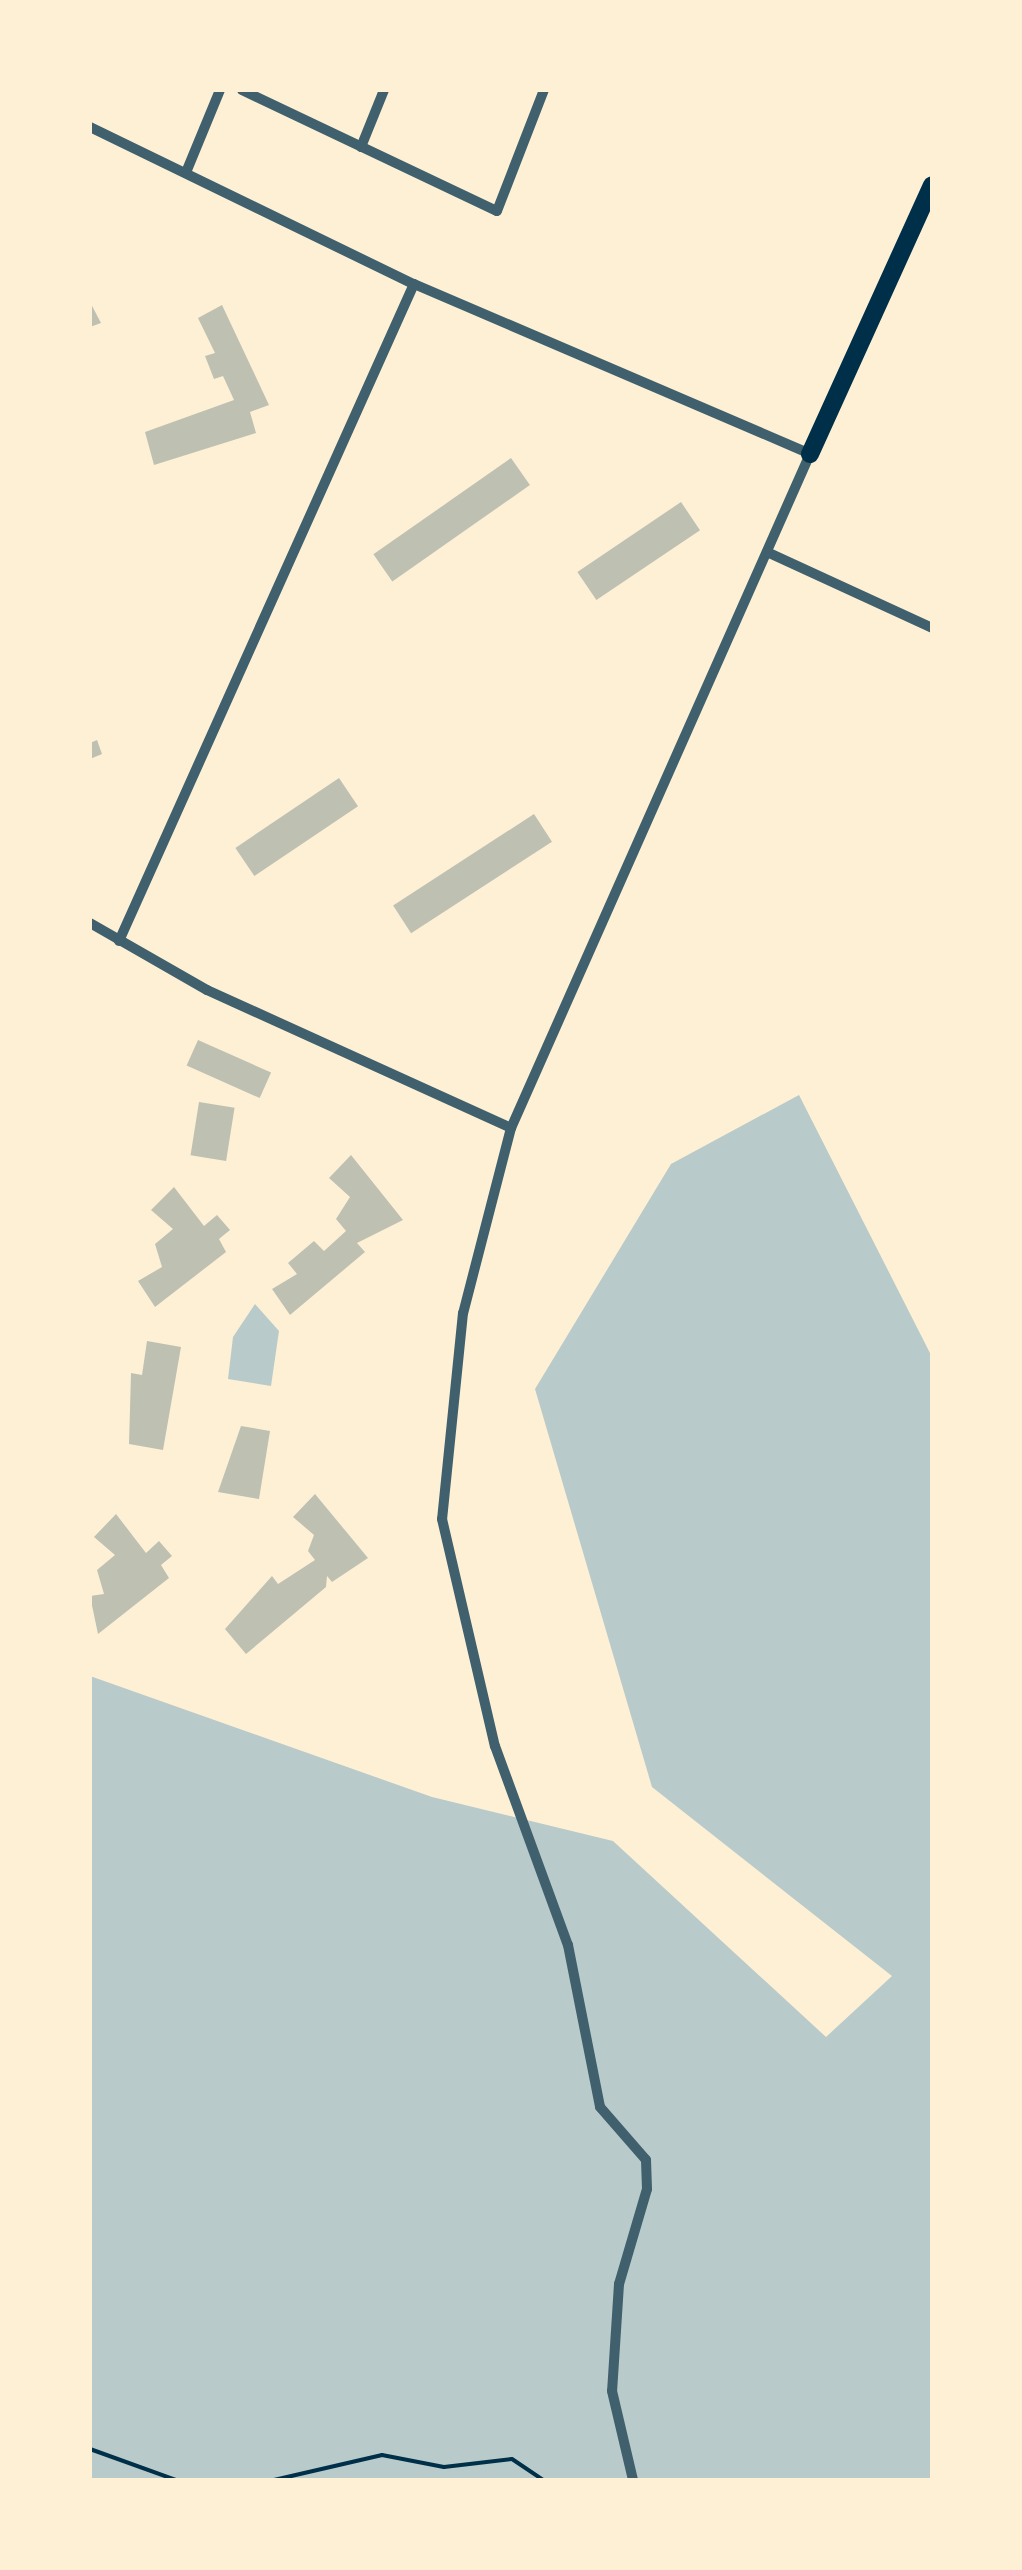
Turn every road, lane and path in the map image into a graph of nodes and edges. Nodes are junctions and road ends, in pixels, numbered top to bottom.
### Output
1 (220, 90) edge
2 (242, 90) edge
3 (384, 90) edge
4 (544, 90) edge
5 (90, 126) edge
6 (361, 146) junction
7 (186, 170) junction
8 (932, 185) edge
9 (414, 284) junction
10 (810, 454) junction
11 (767, 552) junction
12 (932, 628) edge
13 (90, 923) edge
14 (119, 941) junction
15 (511, 1128) junction
16 (90, 2449) edge
17 (176, 2480) edge
18 (274, 2480) edge
19 (543, 2480) edge
20 (634, 2480) edge

1 - 7 street
2 - 6 street
3 - 6 street
4 - 6 street
5 - 7 street
7 - 9 street
8 - 10 main road
9 - 10 street
9 - 14 street
10 - 11 street
11 - 12 street
11 - 15 street
13 - 14 street
14 - 15 street
15 - 20 street
16 - 17 path
18 - 19 path

